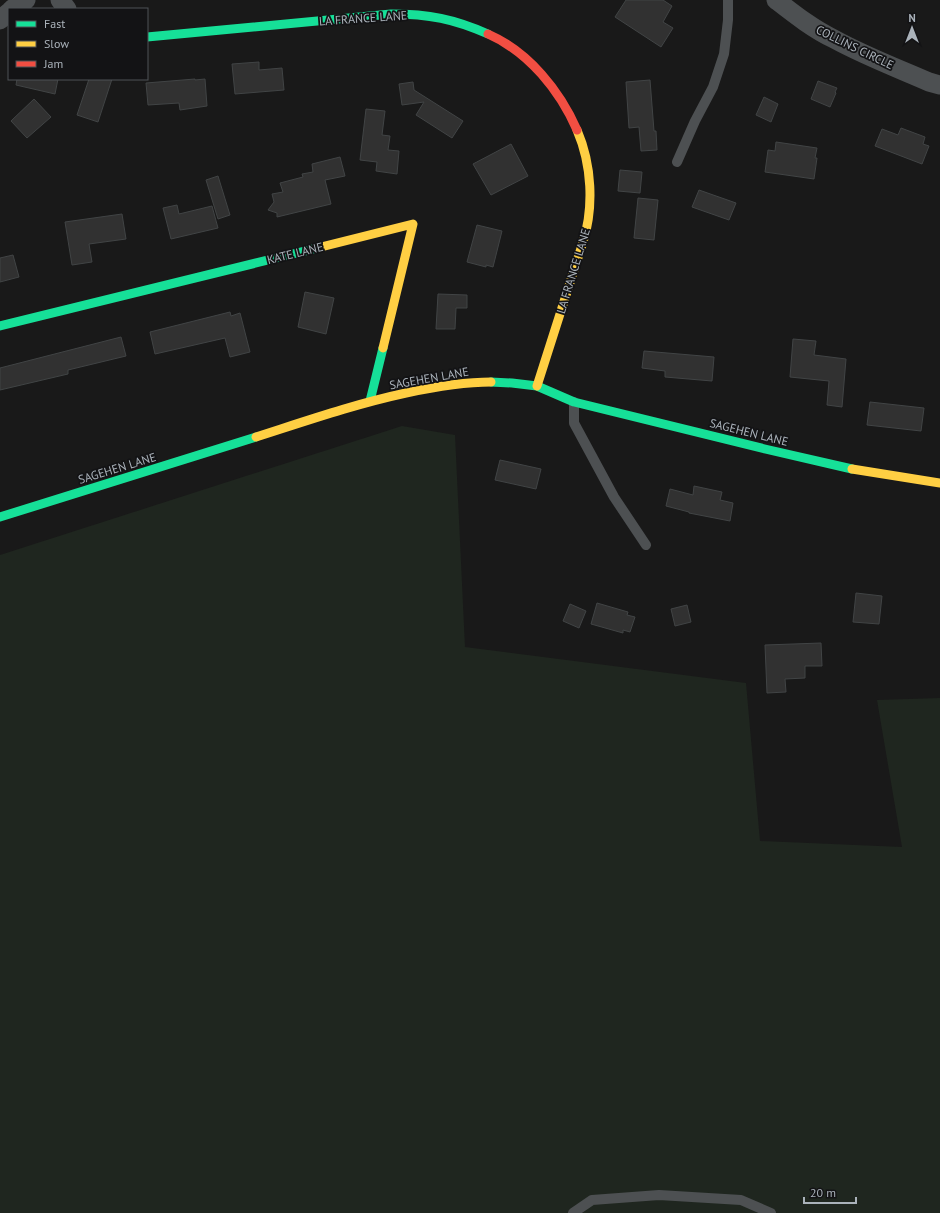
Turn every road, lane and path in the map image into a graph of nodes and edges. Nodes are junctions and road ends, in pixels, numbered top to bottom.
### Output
1 (26, 0) edge
2 (60, 0) edge
3 (728, 0) edge
4 (776, 0) edge
5 (14, 8) edge
6 (66, 8) edge
7 (8, 13) edge
8 (0, 20) edge
9 (148, 37) edge
10 (940, 85) edge
11 (676, 162) dead end
12 (0, 326) edge
13 (537, 386) junction
14 (370, 401) junction
15 (574, 402) junction
16 (940, 483) edge
17 (0, 517) edge
18 (646, 545) dead end
19 (572, 1213) edge
20 (771, 1213) edge

1 - 5 street
2 - 6 street
3 - 11 lane
4 - 10 street, COLLINS CIRCLE
7 - 8 street
9 - 13 street, LA FRANCE LANE
12 - 14 street, KATE LANE
13 - 14 street, SAGEHEN LANE
13 - 15 street, SAGEHEN LANE
14 - 17 street, SAGEHEN LANE
15 - 16 street, SAGEHEN LANE
15 - 18 lane
19 - 20 lane

